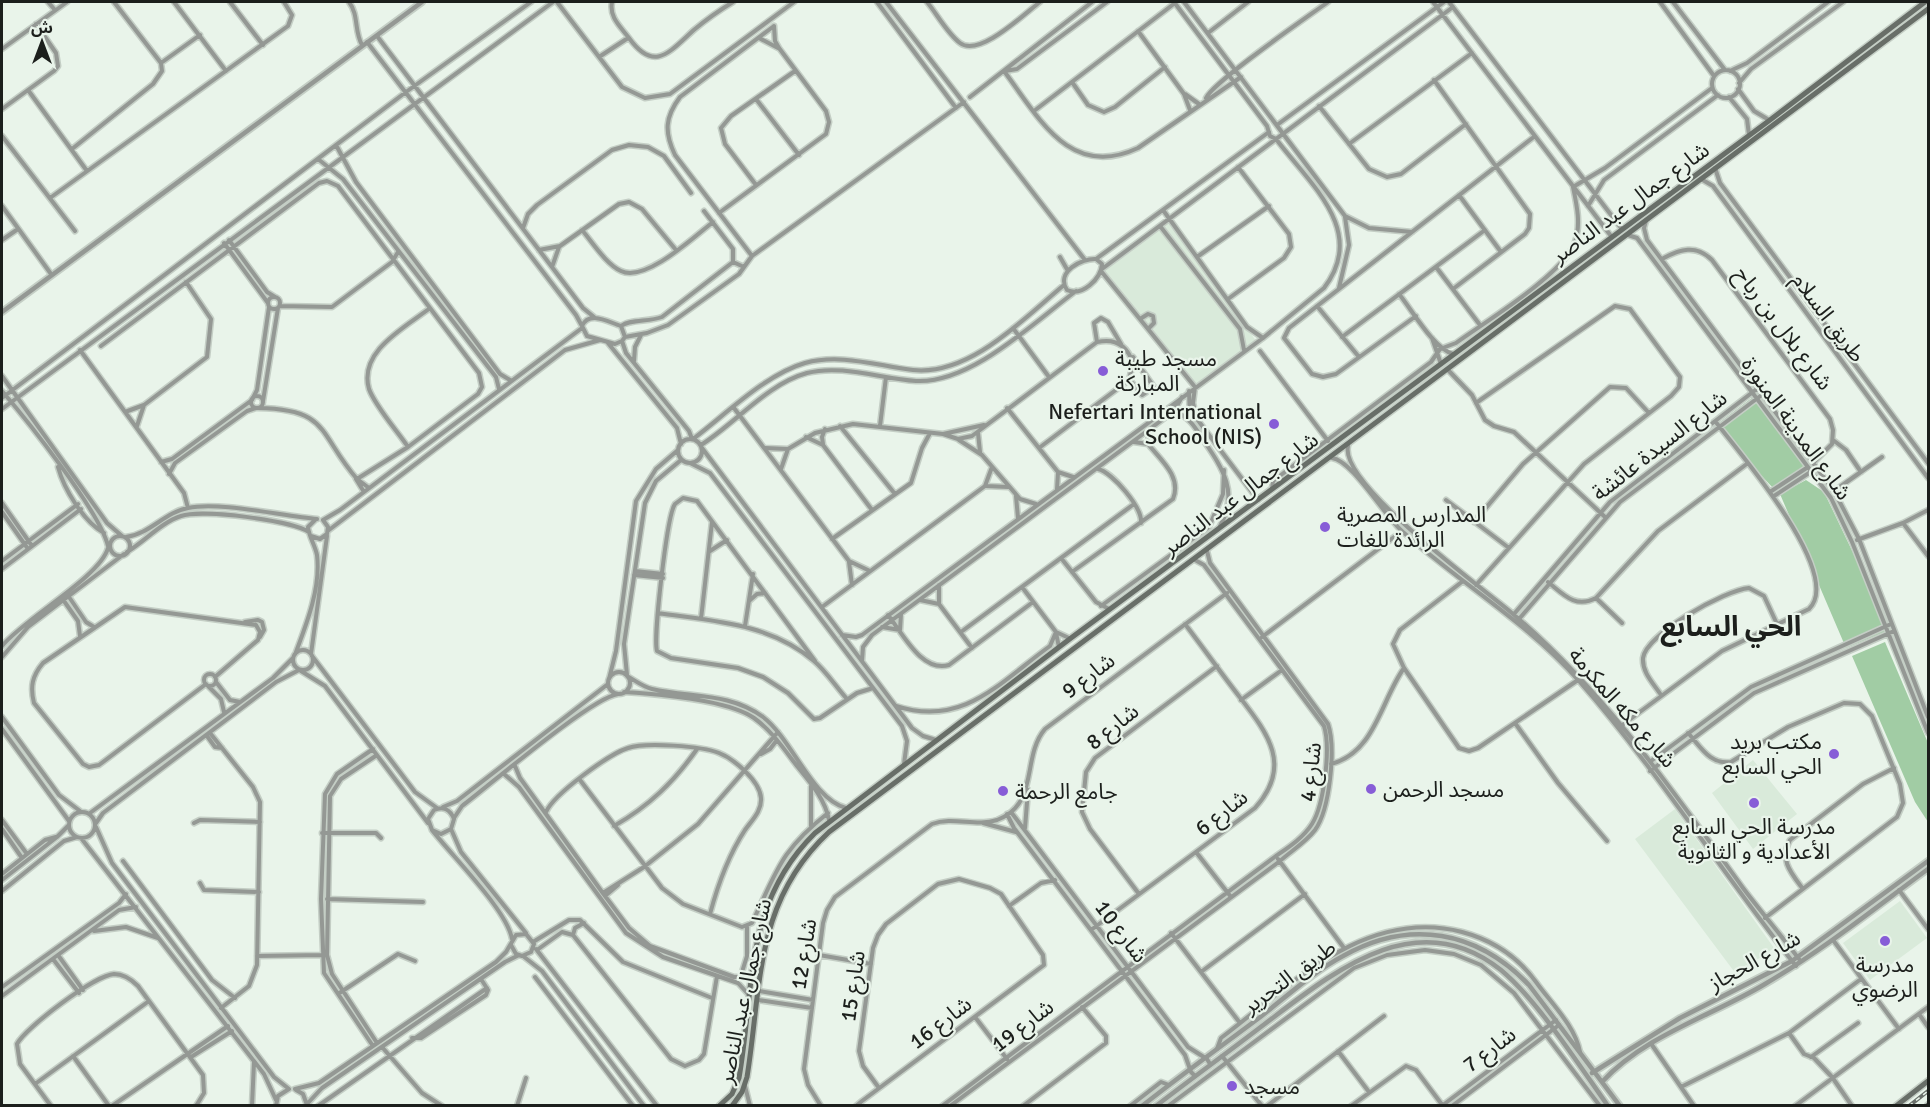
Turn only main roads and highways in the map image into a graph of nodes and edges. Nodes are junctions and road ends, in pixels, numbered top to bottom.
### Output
1 (1925, 2) edge
2 (1929, 9) edge
3 (1906, 16) junction
4 (1911, 22) junction
5 (1891, 27) junction
6 (1896, 34) junction
7 (1531, 296) junction
8 (1537, 303) junction
9 (1520, 304) junction
10 (1526, 311) junction
11 (1020, 676) junction
12 (1026, 684) junction
13 (1005, 688) junction
14 (1011, 695) junction
15 (1929, 1081) edge
16 (719, 1106) edge
17 (732, 1106) edge
18 (1896, 1106) edge

1 - 3 main road, شارع جمال عبد الناصر
2 - 4 main road, شارع جمال عبد الناصر
3 - 4 main road
3 - 5 main road, شارع جمال عبد الناصر
4 - 6 main road, شارع جمال عبد الناصر
5 - 6 main road
5 - 7 main road, شارع جمال عبد الناصر
6 - 8 main road, شارع جمال عبد الناصر
7 - 8 main road
7 - 9 main road, شارع جمال عبد الناصر
8 - 10 main road, شارع جمال عبد الناصر
9 - 10 main road
9 - 11 main road, شارع جمال عبد الناصر
10 - 12 main road, شارع جمال عبد الناصر
11 - 12 main road
11 - 13 main road, شارع جمال عبد الناصر
12 - 14 main road, شارع جمال عبد الناصر
13 - 14 main road
13 - 16 main road, شارع جمال عبد الناصر
14 - 17 main road, شارع جمال عبد الناصر
15 - 18 main road

